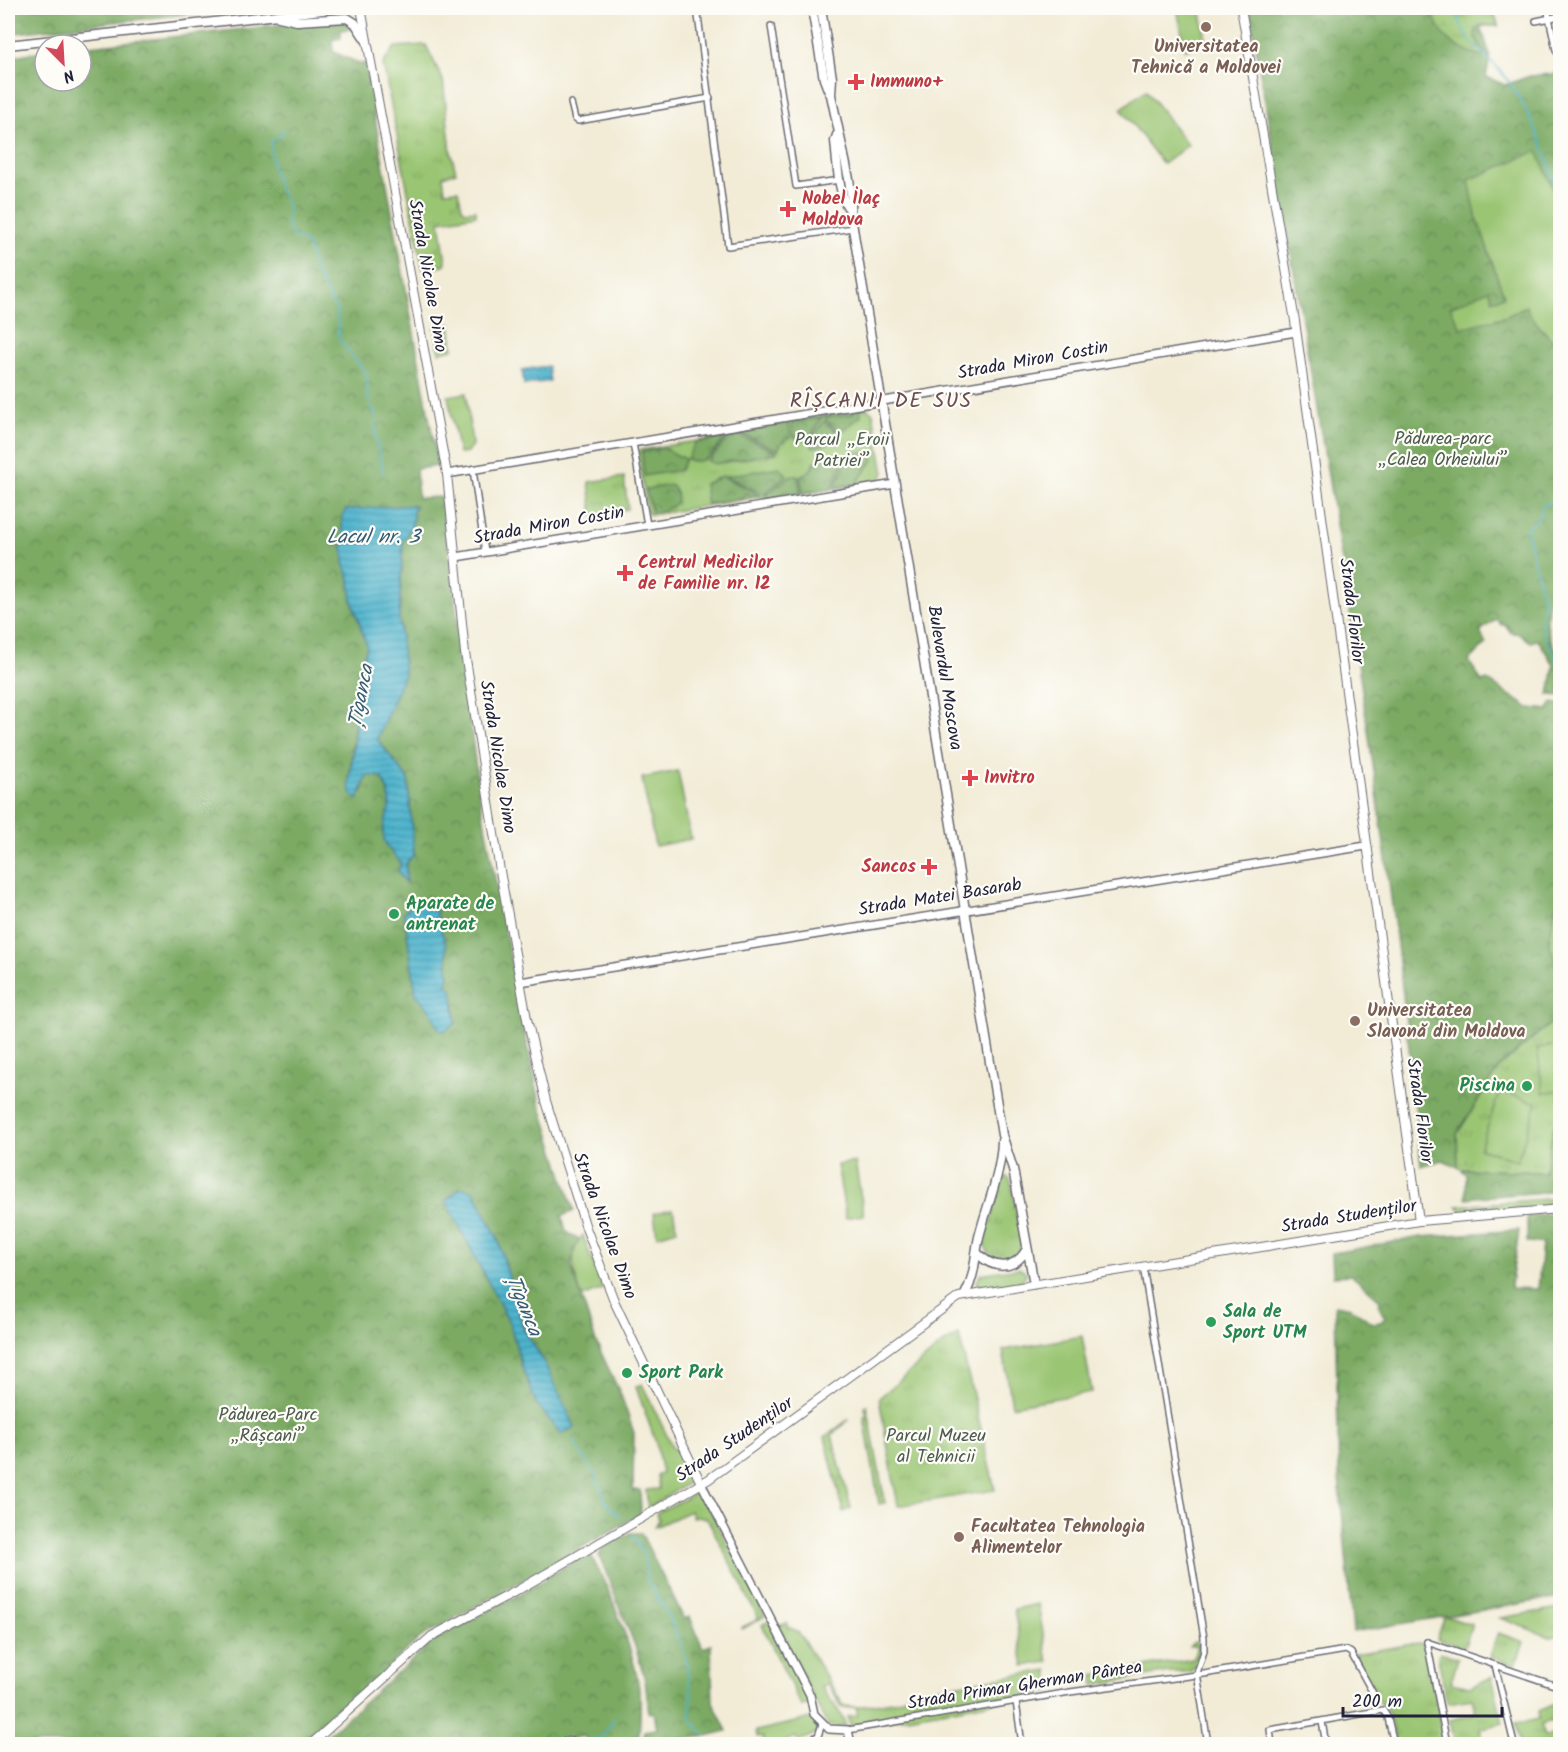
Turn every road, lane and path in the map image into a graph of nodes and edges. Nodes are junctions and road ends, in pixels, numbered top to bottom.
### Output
1 (338, 8) edge
2 (361, 8) edge
3 (697, 8) edge
4 (812, 8) edge
5 (821, 8) edge
6 (1241, 8) edge
7 (1547, 8) edge
8 (270, 15) junction
9 (1560, 16) edge
10 (1549, 18) junction
11 (1536, 21) dead end
12 (771, 26) dead end
13 (366, 40) junction
14 (8, 45) edge
15 (1560, 57) edge
16 (831, 95) junction
17 (711, 99) junction
18 (571, 103) dead end
19 (837, 135) junction
20 (840, 180) junction
21 (850, 210) junction
22 (853, 228) junction
23 (1296, 332) junction
24 (882, 402) junction
25 (633, 443) junction
26 (473, 470) junction
27 (447, 474) junction
28 (896, 484) junction
29 (647, 525) junction
30 (485, 552) junction
31 (456, 557) junction
32 (1366, 846) junction
33 (965, 909) junction
34 (520, 982) junction
35 (1002, 1135) junction
36 (996, 1176) junction
37 (1014, 1178) junction
38 (1560, 1209) edge
39 (1419, 1221) junction
40 (1027, 1249) junction
41 (978, 1253) junction
42 (1143, 1266) junction
43 (1034, 1284) junction
44 (965, 1295) junction
45 (701, 1483) junction
46 (1495, 1665) junction
47 (1197, 1673) junction
48 (1559, 1687) edge
49 (1375, 1697) dead end
50 (1016, 1702) junction
51 (1322, 1722) junction
52 (822, 1724) junction
53 (848, 1730) junction
54 (572, 1740) dead end
55 (311, 1744) edge
56 (551, 1744) edge
57 (799, 1744) edge
58 (851, 1744) edge
59 (1022, 1744) edge
60 (1208, 1744) edge
61 (1272, 1744) edge
62 (1326, 1744) edge
63 (1394, 1744) edge
64 (1448, 1744) edge
65 (1514, 1744) edge

1 - 8 main road
2 - 13 main road, Strada Nicolae Dimo
3 - 17 street
4 - 16 main road, Bulevardul Moscova
5 - 16 main road, Bulevardul Moscova
6 - 23 main road, Strada Florilor
7 - 10 street
8 - 13 main road
8 - 14 main road
9 - 10 street
10 - 11 street
10 - 15 street
12 - 20 street
13 - 27 main road, Strada Nicolae Dimo
16 - 19 main road, Bulevardul Moscova
17 - 18 street
17 - 22 street
19 - 20 main road, Bulevardul Moscova
19 - 21 main road, Bulevardul Moscova
20 - 21 main road, Bulevardul Moscova
21 - 22 main road, Bulevardul Moscova
22 - 24 main road, Bulevardul Moscova
23 - 24 street, Strada Miron Costin
23 - 32 main road, Strada Florilor
24 - 25 street, Strada Miron Costin
24 - 28 main road, Bulevardul Moscova
25 - 26 street, Strada Miron Costin
25 - 29 street, Strada Miron Costin
26 - 27 street, Strada Miron Costin
26 - 30 street
27 - 31 main road, Strada Nicolae Dimo
28 - 29 street, Strada Miron Costin
28 - 33 main road, Bulevardul Moscova
29 - 30 street, Strada Miron Costin
30 - 31 street, Strada Miron Costin
31 - 34 main road, Strada Nicolae Dimo
32 - 33 street, Strada Matei Basarab
32 - 39 main road, Strada Florilor
33 - 34 street, Strada Matei Basarab
33 - 35 main road, Bulevardul Moscova
34 - 45 main road, Strada Nicolae Dimo
35 - 36 main road, Bulevardul Moscova
35 - 37 main road, Bulevardul Moscova
36 - 37 main road
36 - 41 main road, Bulevardul Moscova
37 - 40 main road, Bulevardul Moscova
38 - 39 main road, Strada Studenților
39 - 42 main road, Strada Studenților
40 - 41 main road
40 - 43 main road, Bulevardul Moscova
41 - 44 main road, Bulevardul Moscova
42 - 43 main road, Strada Studenților
42 - 47 street
43 - 44 main road, Strada Studenților
44 - 45 main road, Strada Studenților
45 - 52 street
45 - 55 main road, Strada Studenților
46 - 48 street
46 - 64 street
46 - 65 street
47 - 49 street, Strada Primar Gherman Pântea
47 - 50 street, Strada Primar Gherman Pântea
47 - 60 street
50 - 53 street, Strada Primar Gherman Pântea
50 - 59 street
51 - 61 street
51 - 62 street
51 - 63 street
52 - 53 street, Strada Primar Gherman Pântea
52 - 57 street
53 - 58 street
54 - 56 street

